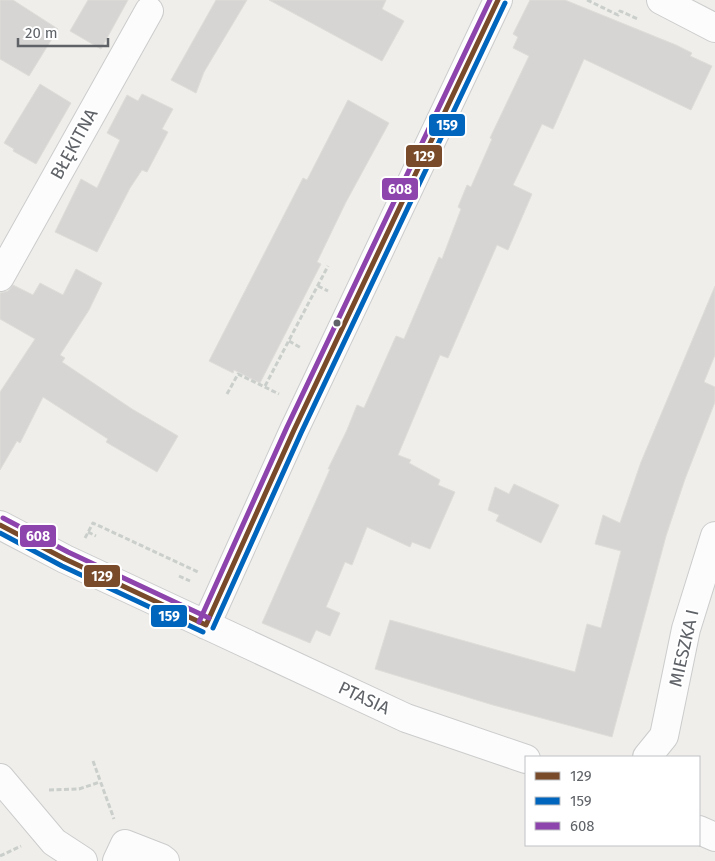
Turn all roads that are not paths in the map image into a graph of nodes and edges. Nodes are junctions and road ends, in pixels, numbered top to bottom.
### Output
1 (498, 0) edge
2 (661, 0) edge
3 (149, 11) dead end
4 (715, 28) edge
5 (0, 277) edge
6 (0, 525) edge
7 (715, 536) edge
8 (206, 625) junction
9 (649, 756) edge
10 (525, 759) edge
11 (5, 782) edge
12 (700, 830) edge
13 (715, 837) edge
14 (121, 853) edge
15 (83, 861) edge
16 (165, 861) edge

1 - 8 street
2 - 4 street
3 - 5 street, BŁĘKITNA
6 - 8 street, PTASIA
7 - 9 street, MIESZKA I
8 - 10 street, PTASIA
11 - 15 street
12 - 13 street
14 - 16 street

